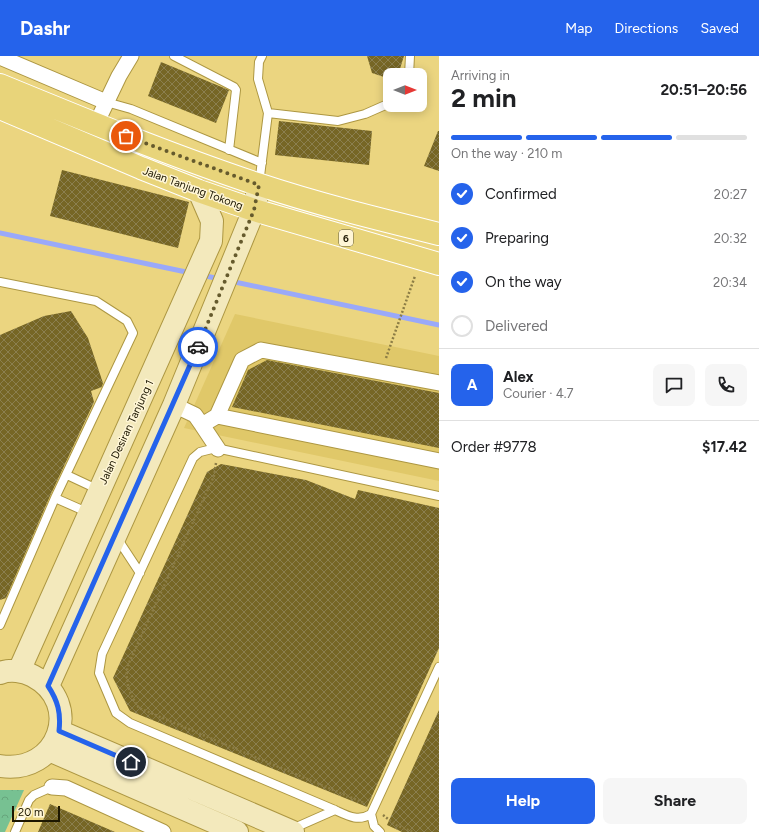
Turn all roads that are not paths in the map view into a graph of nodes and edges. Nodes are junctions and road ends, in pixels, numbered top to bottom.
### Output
1 (131, 56) edge
2 (174, 56) edge
3 (262, 56) edge
4 (410, 56) edge
5 (0, 57) edge
6 (409, 68) edge
7 (0, 85) edge
8 (106, 102) junction
9 (383, 106) edge
10 (0, 108) edge
11 (268, 113) junction
12 (96, 124) junction
13 (229, 150) junction
14 (262, 163) junction
15 (259, 185) junction
16 (200, 191) junction
17 (254, 210) junction
18 (383, 220) junction
19 (439, 224) edge
20 (439, 234) edge
21 (430, 262) edge
22 (0, 282) edge
23 (439, 383) edge
24 (174, 405) junction
25 (217, 416) junction
26 (202, 425) junction
27 (218, 449) junction
28 (439, 461) edge
29 (67, 475) junction
30 (100, 490) junction
31 (439, 496) edge
32 (55, 498) junction
33 (89, 514) junction
34 (116, 535) junction
35 (140, 573) junction
36 (0, 624) edge
37 (439, 667) edge
38 (9, 672) edge
39 (48, 686) junction
40 (59, 731) junction
41 (49, 750) junction
42 (0, 766) edge
43 (52, 787) joint
44 (335, 810) junction
45 (372, 811) junction
46 (291, 831) edge
47 (15, 832) edge
48 (163, 832) edge
49 (238, 832) edge
50 (380, 832) edge

1 - 8 street
2 - 13 lane
3 - 11 lane
4 - 6 lane
5 - 8 street
7 - 12 main road
8 - 12 street
8 - 13 lane
9 - 11 lane
10 - 16 main road, Jalan Tanjung Tokong / 6
11 - 14 lane
12 - 15 main road
13 - 14 lane
14 - 15 lane
15 - 17 street
15 - 18 main road
16 - 17 main road, Jalan Tanjung Tokong / 6
16 - 30 street, Jalan Desiran Tanjung 1
17 - 21 main road, Jalan Tanjung Tokong / 6
17 - 24 street
18 - 19 main road
18 - 20 main road
22 - 29 lane
23 - 25 street
24 - 26 street
24 - 34 street
25 - 26 street
25 - 28 street
26 - 27 street
27 - 31 lane
27 - 35 lane
29 - 30 lane
29 - 32 lane
30 - 33 street, Jalan Desiran Tanjung 1
32 - 33 lane
32 - 36 lane
33 - 38 street, Jalan Desiran Tanjung 1
34 - 35 lane
34 - 39 street
35 - 44 lane
37 - 45 lane
38 - 39 street
39 - 40 street
40 - 41 street
40 - 46 street
41 - 42 street
41 - 49 street
43 - 47 lane
43 - 48 street
44 - 45 lane
44 - 46 lane
45 - 50 lane

